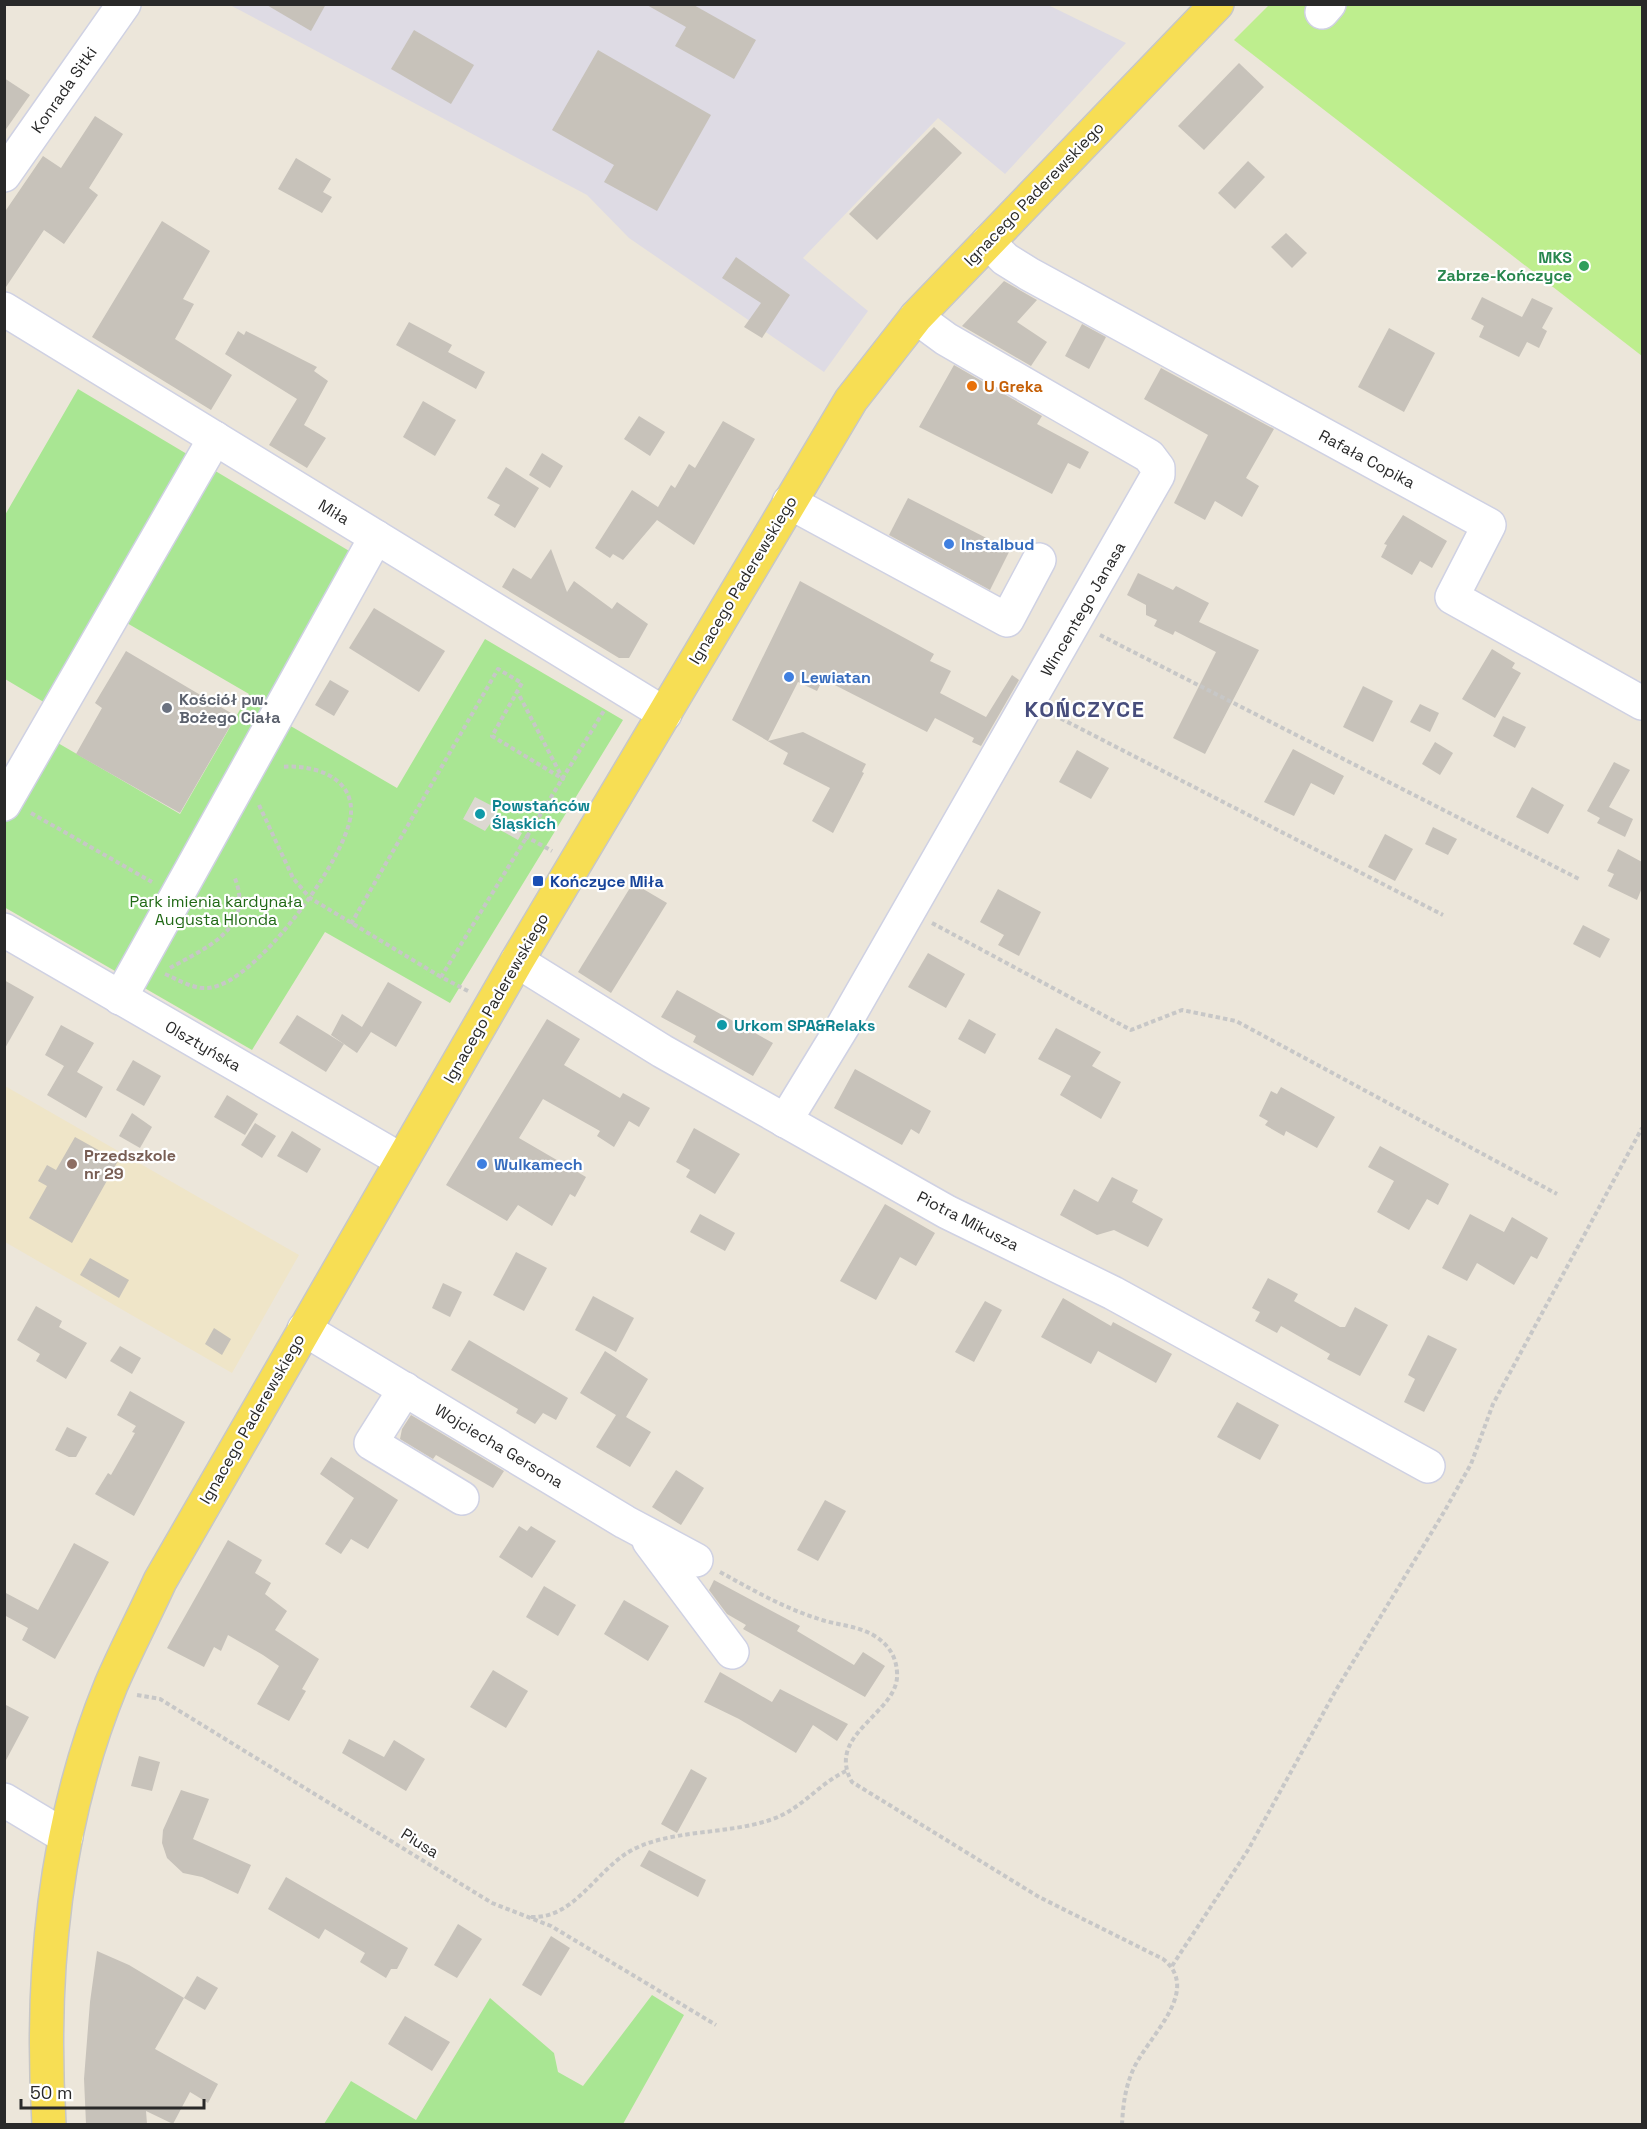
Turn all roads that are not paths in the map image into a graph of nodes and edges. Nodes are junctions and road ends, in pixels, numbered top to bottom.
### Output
1 (124, 4) edge
2 (1217, 4) edge
3 (4, 176) edge
4 (988, 242) junction
5 (4, 309) edge
6 (916, 317) junction
7 (215, 438) junction
8 (789, 502) junction
9 (376, 537) junction
10 (1039, 560) dead end
11 (1642, 703) edge
12 (665, 714) junction
13 (6, 802) edge
14 (4, 930) edge
15 (517, 961) junction
16 (120, 998) junction
17 (785, 1121) junction
18 (401, 1160) junction
19 (304, 1329) junction
20 (405, 1389) junction
21 (1428, 1466) dead end
22 (462, 1498) dead end
23 (645, 1533) junction
24 (696, 1560) road end
25 (732, 1652) dead end
26 (4, 1800) edge
27 (66, 1837) junction
28 (49, 2124) edge

1 - 3 street, Konrada Sitki
2 - 4 main road, Ignacego Paderewskiego
4 - 6 main road, Ignacego Paderewskiego
4 - 11 street, Rafała Copika
5 - 7 street, Miła
6 - 8 main road, Ignacego Paderewskiego
6 - 17 street, Wincentego Janasa
7 - 9 street, Miła
7 - 13 street
8 - 10 street
8 - 12 main road, Ignacego Paderewskiego
9 - 12 street, Miła
9 - 16 street
12 - 15 main road, Ignacego Paderewskiego
14 - 16 street, Olsztyńska
15 - 17 street, Piotra Mikusza
15 - 18 main road, Ignacego Paderewskiego
16 - 18 street, Olsztyńska
17 - 21 street, Piotra Mikusza
18 - 19 main road, Ignacego Paderewskiego
19 - 20 street, Wojciecha Gersona
19 - 27 main road, Ignacego Paderewskiego
20 - 22 street
20 - 23 street, Wojciecha Gersona
23 - 24 street, Wojciecha Gersona
23 - 25 street
26 - 27 street
27 - 28 main road, Ignacego Paderewskiego

